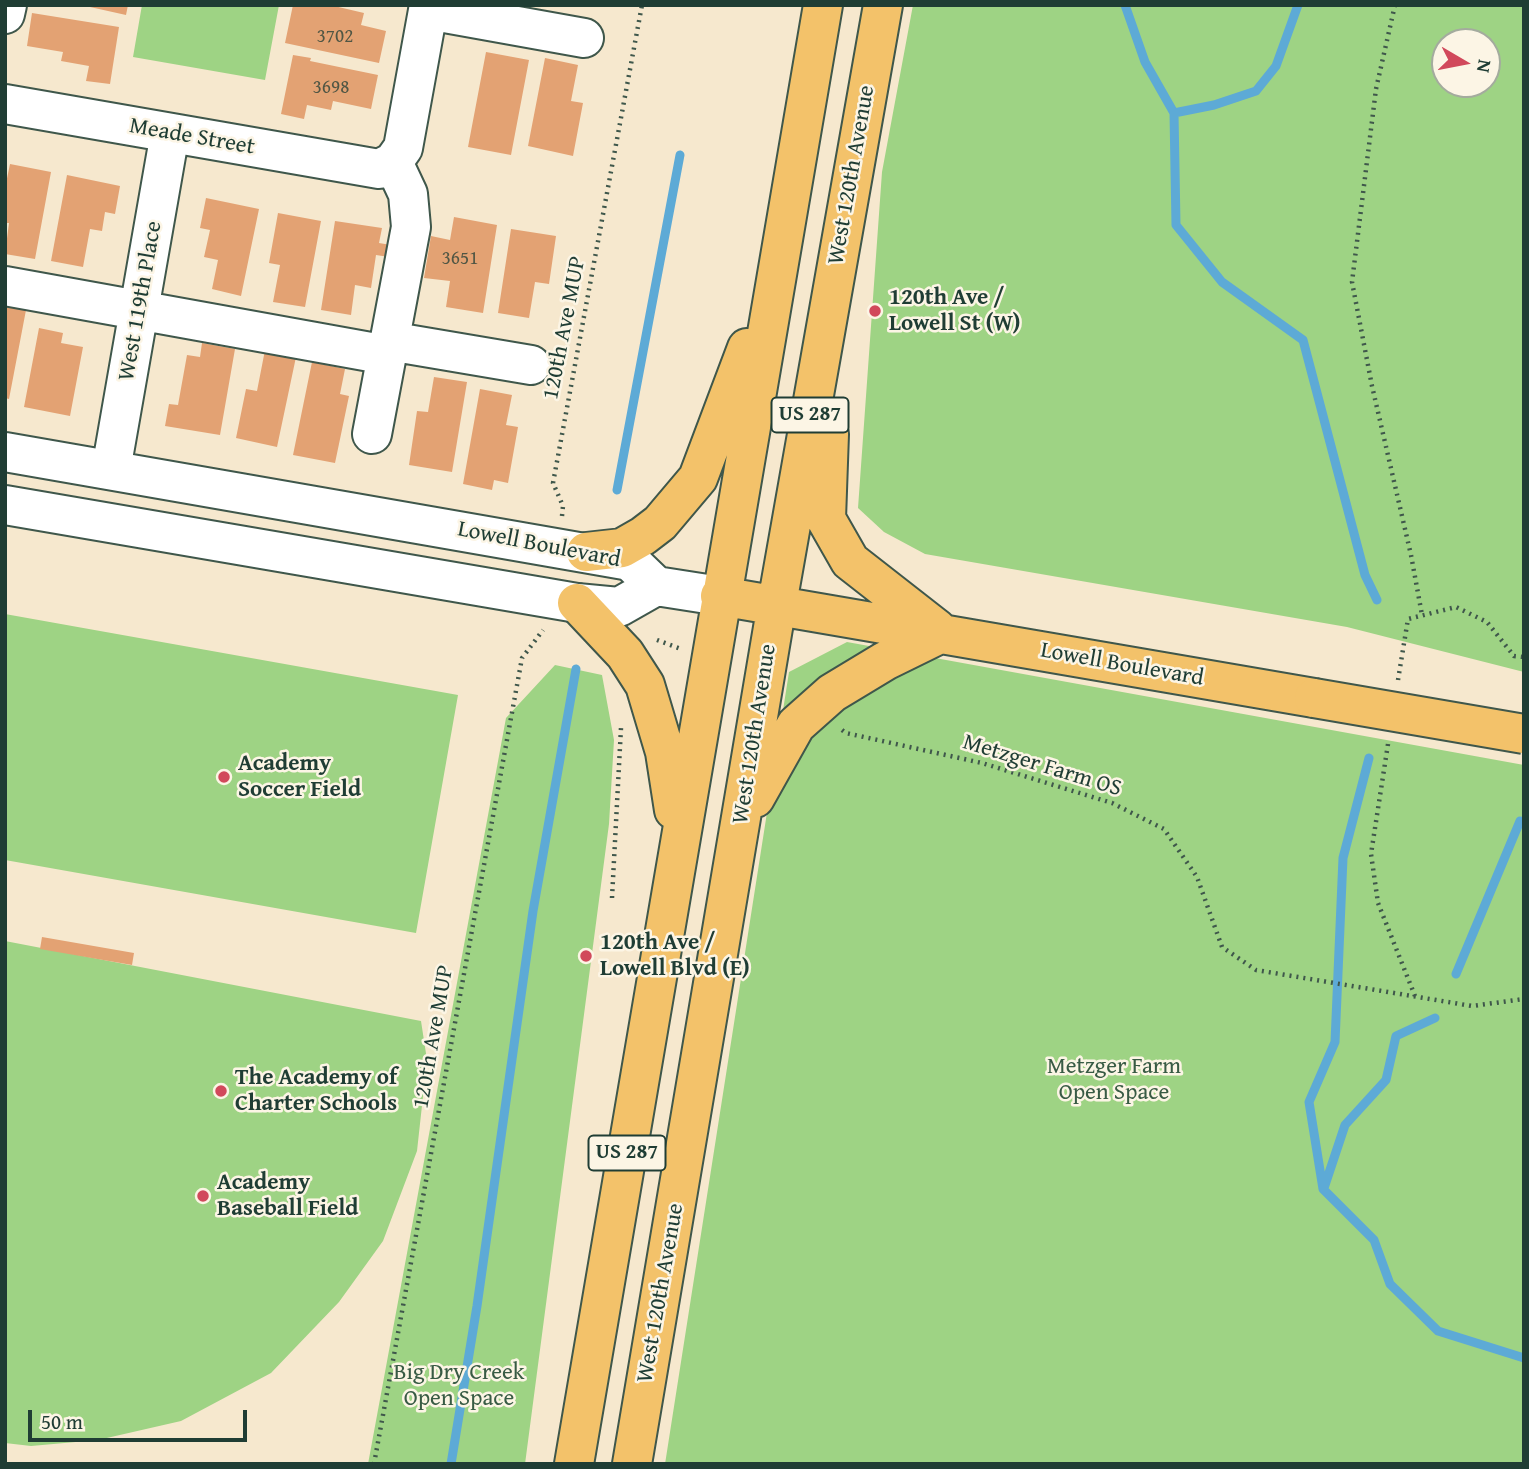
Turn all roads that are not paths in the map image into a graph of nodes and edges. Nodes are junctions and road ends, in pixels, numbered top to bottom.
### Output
1 (7, 5) edge
2 (823, 5) edge
3 (883, 5) edge
4 (428, 8) edge
5 (5, 14) edge
6 (584, 38) dead end
7 (5, 104) edge
8 (170, 133) junction
9 (386, 165) junction
10 (842, 225) junction
11 (776, 275) junction
12 (5, 286) edge
13 (139, 310) junction
14 (388, 348) junction
15 (531, 365) dead end
16 (372, 434) dead end
17 (5, 452) edge
18 (111, 470) junction
19 (5, 505) edge
20 (573, 540) junction
21 (656, 586) junction
22 (720, 596) junction
23 (777, 604) junction
24 (562, 613) junction
25 (942, 633) junction
26 (1524, 734) edge
27 (738, 835) junction
28 (679, 842) junction
29 (574, 1464) edge
30 (632, 1464) edge

1 - 5 street
2 - 11 main road, US 287
3 - 10 main road, West 120th Avenue / US 287
4 - 6 street
4 - 9 street
7 - 8 street, Meade Street
8 - 9 street, Meade Street
8 - 13 street, West 119th Place
9 - 14 street
10 - 23 main road, West 120th Avenue / US 287
10 - 25 main road
11 - 20 main road
11 - 22 main road, US 287
12 - 13 street
13 - 14 street
13 - 18 street, West 119th Place
14 - 15 street
14 - 16 street
17 - 18 street, Lowell Boulevard
18 - 20 street, Lowell Boulevard
19 - 24 street, Lowell Boulevard
20 - 21 street, Lowell Boulevard
21 - 22 street
21 - 24 street, Lowell Boulevard
22 - 23 main road, Lowell Boulevard
22 - 28 main road, US 287
23 - 25 main road, Lowell Boulevard
23 - 27 main road, West 120th Avenue / US 287
24 - 28 main road
25 - 26 main road, Lowell Boulevard, bridge
25 - 27 main road
27 - 30 main road, West 120th Avenue / US 287
28 - 29 main road, US 287

